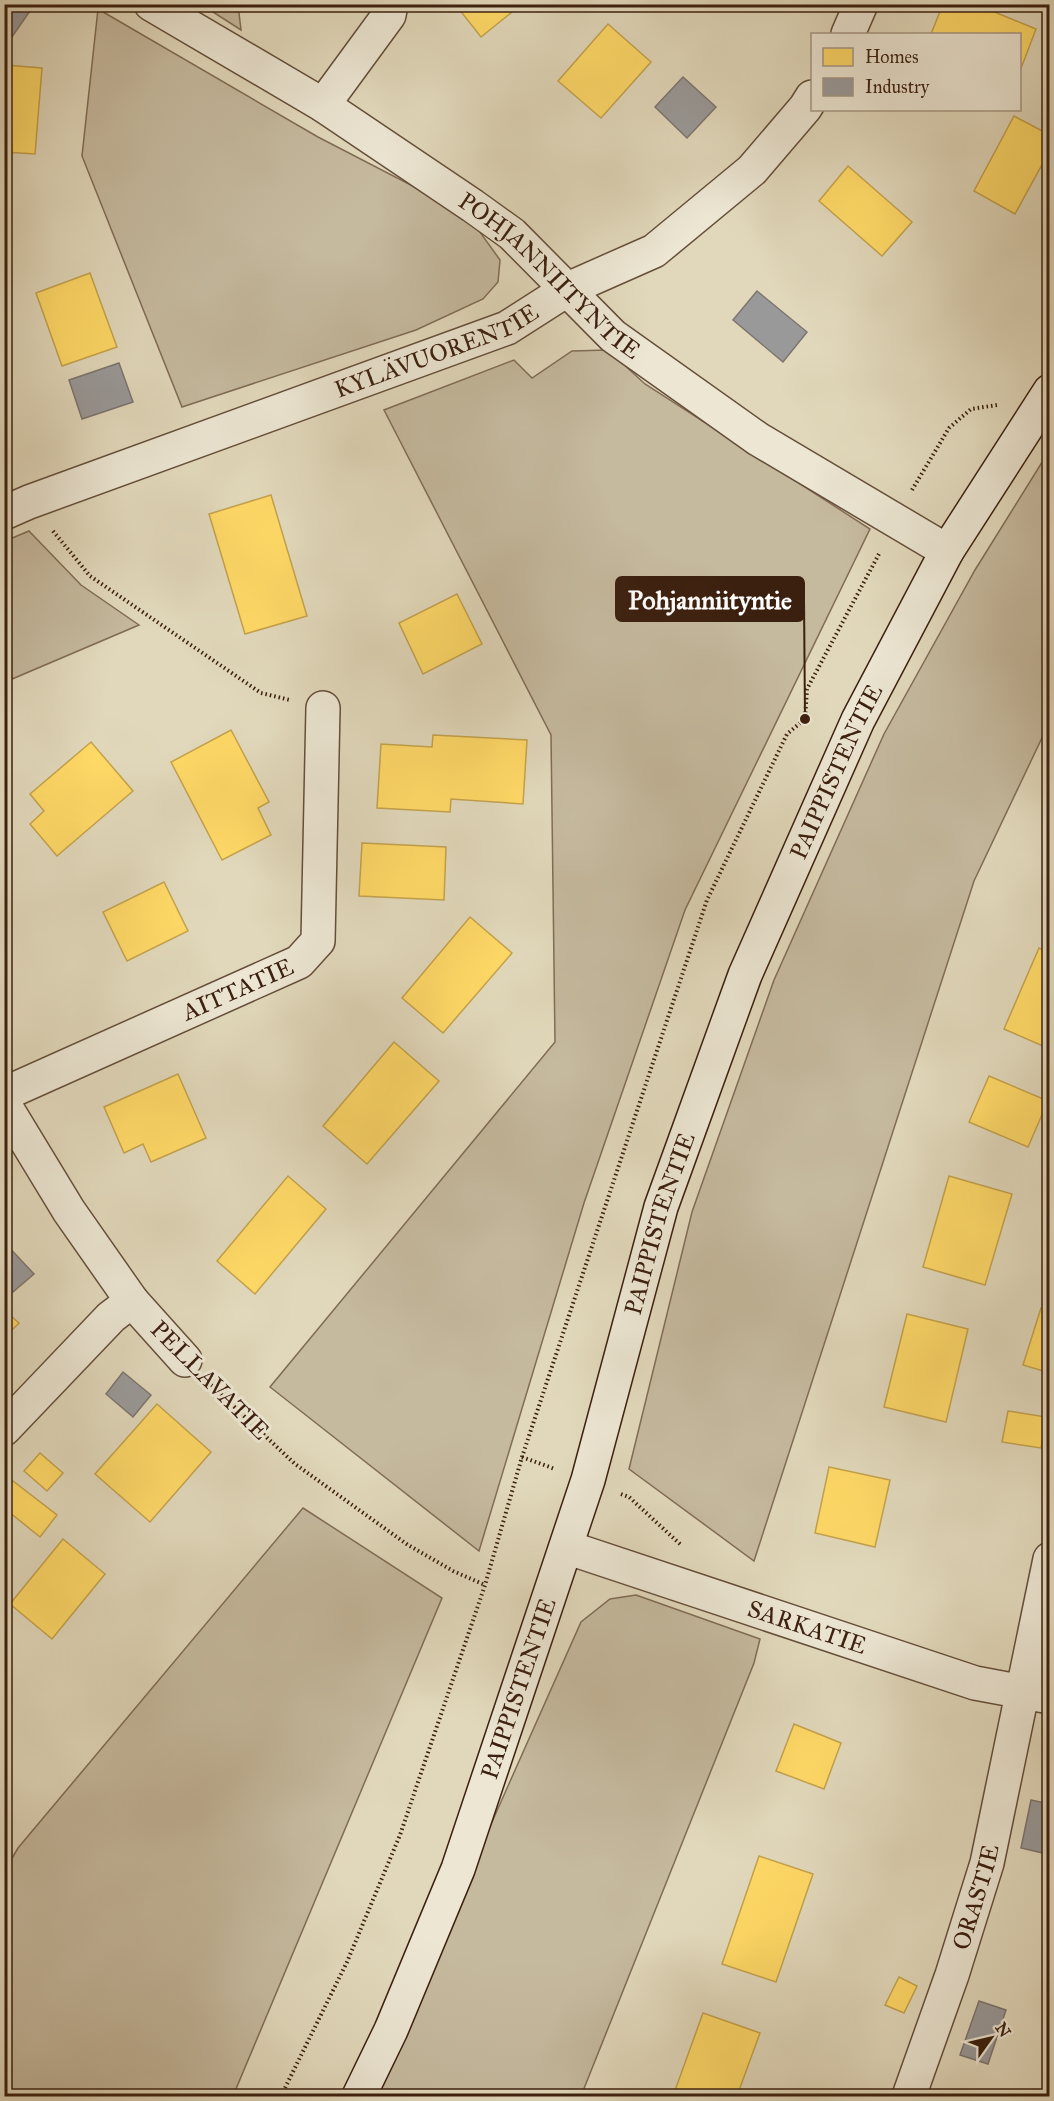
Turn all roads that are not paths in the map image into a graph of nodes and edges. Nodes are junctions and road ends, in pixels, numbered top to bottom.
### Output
1 (151, 4) edge
2 (391, 4) edge
3 (861, 4) edge
4 (848, 33) edge
5 (811, 99) edge
6 (322, 105) junction
7 (568, 289) junction
8 (1050, 391) edge
9 (17, 508) edge
10 (947, 550) junction
11 (323, 708) road end
12 (4, 1094) edge
13 (4, 1104) edge
14 (132, 1301) junction
15 (185, 1360) road end
16 (4, 1429) edge
17 (566, 1547) junction
18 (1050, 1559) edge
19 (1036, 1695) edge
20 (359, 2097) edge
21 (909, 2097) edge

1 - 6 street, POHJANNIITYNTIE
2 - 6 street
3 - 4 street
5 - 7 street, KYLÄVUORENTIE
6 - 7 street, POHJANNIITYNTIE
7 - 9 street, KYLÄVUORENTIE
7 - 10 street, POHJANNIITYNTIE
8 - 10 street, PAIPPISTENTIE
10 - 17 street, PAIPPISTENTIE
11 - 12 street, AITTATIE
13 - 14 street, PELLAVATIE
14 - 15 street, PELLAVATIE
14 - 16 street
17 - 19 street, SARKATIE
17 - 20 street, PAIPPISTENTIE
18 - 19 street, ORASTIE
19 - 21 street, ORASTIE

